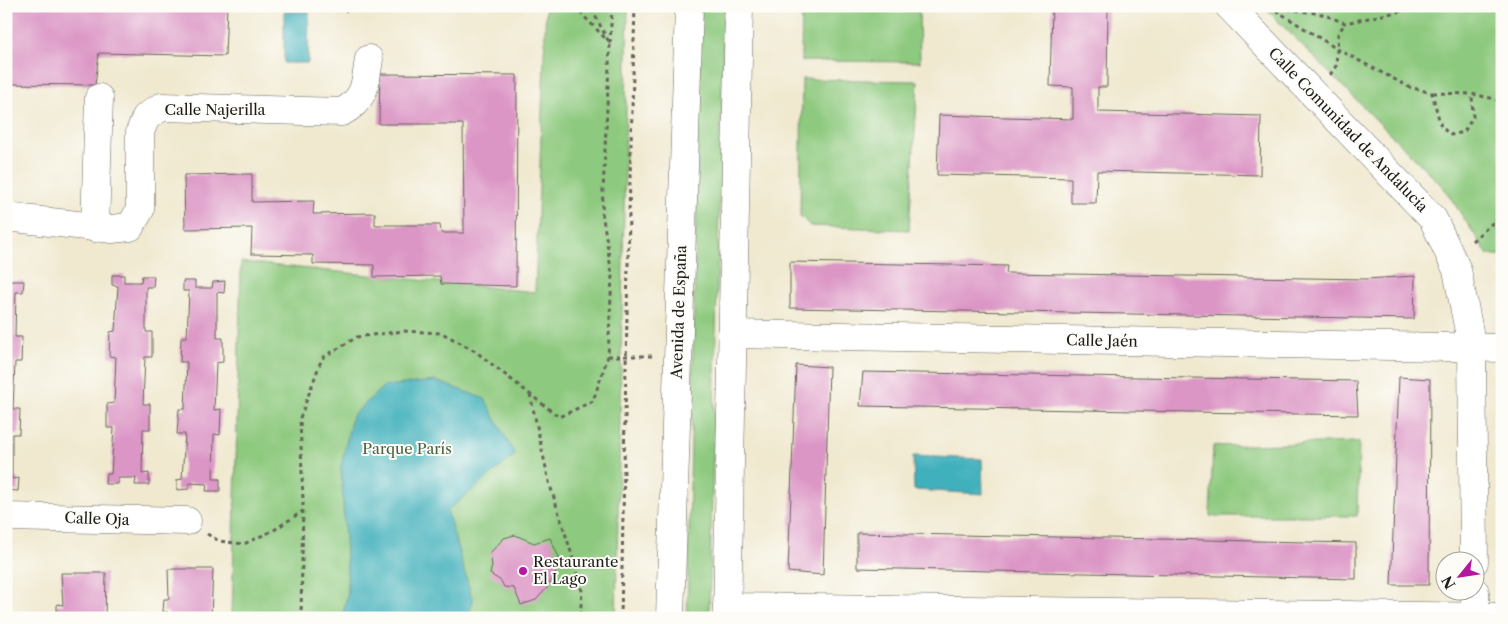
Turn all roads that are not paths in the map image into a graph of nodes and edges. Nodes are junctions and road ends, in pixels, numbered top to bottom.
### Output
1 (689, 6) edge
2 (739, 6) edge
3 (1229, 6) edge
4 (369, 59) dead end
5 (99, 98) dead end
6 (6, 217) edge
7 (95, 228) junction
8 (732, 334) junction
9 (1472, 347) junction
10 (1502, 348) edge
11 (6, 516) edge
12 (187, 522) road end
13 (1474, 552) edge
14 (1475, 609) edge
15 (727, 612) edge
16 (1502, 617) edge
17 (670, 618) edge

1 - 17 street, Avenida de España
2 - 8 street
3 - 9 street, Calle Comunidad de Andalucía
4 - 7 street, Calle Najerilla
5 - 7 street
6 - 7 street, Calle Najerilla
8 - 9 street, Calle Jaén
8 - 15 street
9 - 10 street, Calle Jaén
9 - 13 street, Calle Comunidad de Andalucía
11 - 12 street, Calle Oja
14 - 15 street
14 - 16 street

